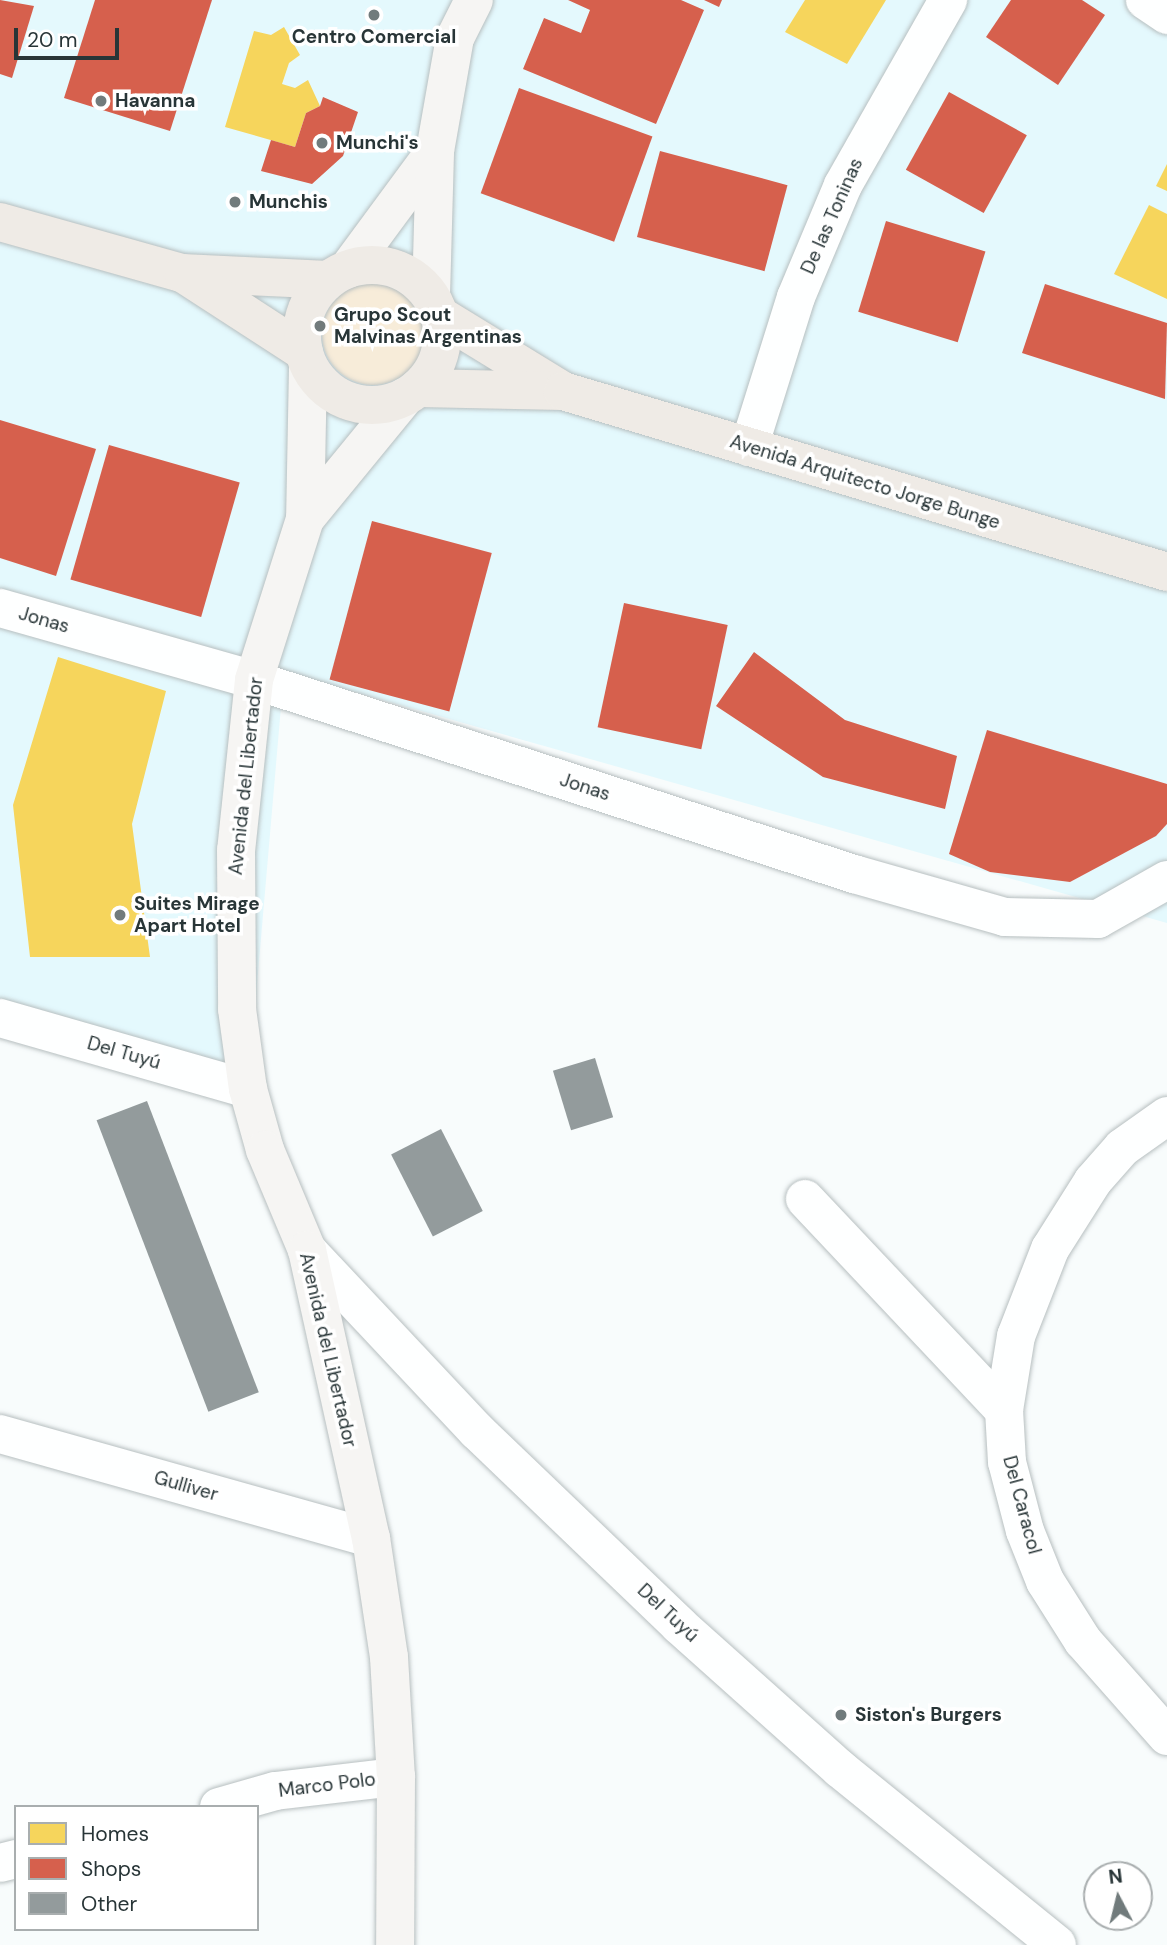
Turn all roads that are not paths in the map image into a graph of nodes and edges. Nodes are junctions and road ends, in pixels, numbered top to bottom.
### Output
1 (474, 0) edge
2 (948, 0) edge
3 (1145, 0) edge
4 (1167, 15) edge
5 (435, 151) junction
6 (0, 222) edge
7 (182, 273) junction
8 (338, 274) junction
9 (435, 306) junction
10 (306, 360) junction
11 (563, 391) junction
12 (412, 393) junction
13 (749, 447) junction
14 (305, 519) junction
15 (1166, 567) edge
16 (0, 608) edge
17 (254, 680) junction
18 (1167, 880) edge
19 (0, 1018) edge
20 (248, 1089) junction
21 (1167, 1116) edge
22 (805, 1199) dead end
23 (307, 1250) junction
24 (1003, 1410) junction
25 (0, 1434) edge
26 (371, 1538) junction
27 (1167, 1736) edge
28 (396, 1777) junction
29 (226, 1805) edge
30 (395, 1945) edge
31 (1057, 1945) edge

1 - 5 main road
2 - 13 street, De las Toninas
3 - 4 street
5 - 8 main road
5 - 9 main road
6 - 7 main road
7 - 8 main road
7 - 10 main road
8 - 9 main road
8 - 10 main road
9 - 11 main road, Avenida Arquitecto Jorge Bunge
9 - 12 main road
10 - 12 main road
10 - 14 main road, Avenida del Libertador
11 - 12 main road, Avenida Arquitecto Jorge Bunge
11 - 13 main road, Avenida Arquitecto Jorge Bunge
12 - 14 main road, Avenida del Libertador
13 - 15 main road, Avenida Arquitecto Jorge Bunge
14 - 17 main road, Avenida del Libertador
16 - 17 street, Jonas
17 - 18 street, Jonas
17 - 20 main road, Avenida del Libertador
19 - 20 street, Del Tuyú
20 - 23 main road, Avenida del Libertador
21 - 24 street, Del Caracol
22 - 24 street
23 - 26 main road, Avenida del Libertador
23 - 31 street, Del Tuyú
24 - 27 street, Del Caracol
25 - 26 street, Gulliver
26 - 28 main road, Avenida del Libertador
28 - 29 street, Marco Polo
28 - 30 main road, Avenida del Libertador

